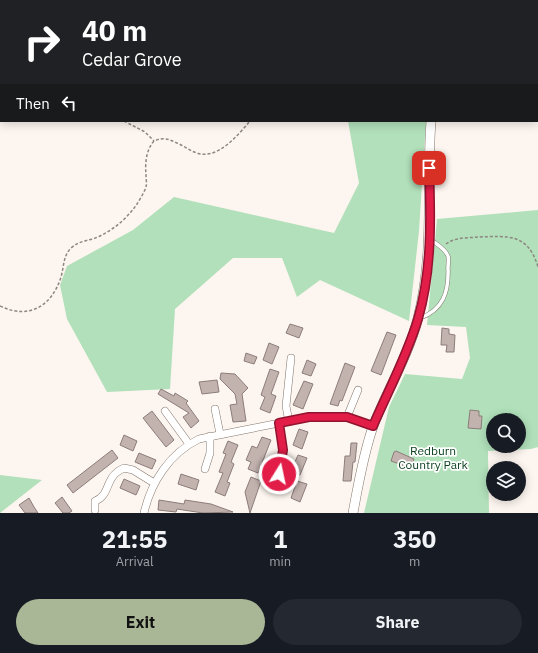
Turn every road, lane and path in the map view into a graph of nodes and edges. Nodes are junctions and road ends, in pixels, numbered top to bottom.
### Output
1 (126, 122) edge
2 (249, 122) edge
3 (431, 122) edge
4 (154, 141) junction
5 (430, 239) junction
6 (442, 247) junction
7 (538, 267) edge
8 (0, 306) edge
9 (418, 319) junction
10 (291, 358) dead end
11 (358, 390) dead end
12 (215, 409) dead end
13 (165, 411) dead end
14 (347, 417) junction
15 (289, 422) junction
16 (279, 423) junction
17 (373, 426) junction
18 (220, 434) junction
19 (210, 436) junction
20 (189, 444) junction
21 (205, 469) dead end
22 (154, 483) junction
23 (277, 487) dead end
24 (95, 510) dead end
25 (144, 513) edge
26 (353, 513) edge

1 - 4 path
2 - 4 path
3 - 5 street
4 - 8 path
5 - 6 lane
5 - 9 street
6 - 7 path
6 - 9 lane
9 - 17 street
10 - 15 street
11 - 14 street
12 - 18 street
13 - 20 street
14 - 15 street
14 - 17 street
15 - 16 street
16 - 18 street
16 - 23 street
17 - 26 street
18 - 19 street
19 - 20 street
19 - 21 street
20 - 22 street
22 - 24 street
22 - 25 street

